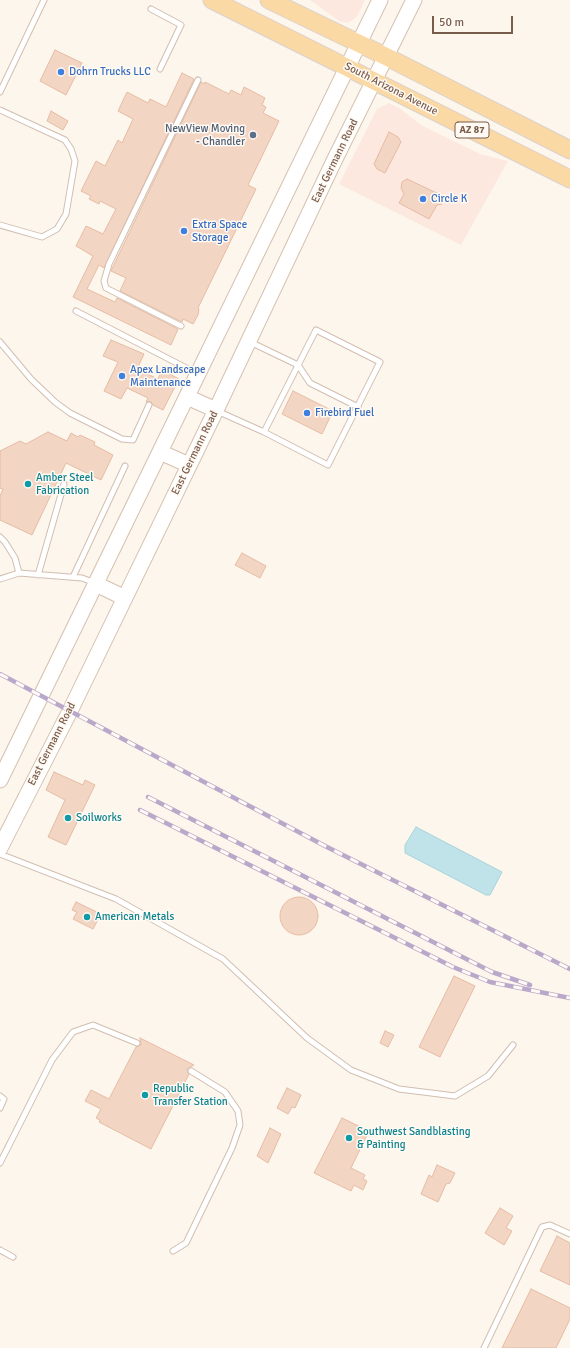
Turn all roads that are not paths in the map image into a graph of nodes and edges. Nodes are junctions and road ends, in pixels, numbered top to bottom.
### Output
1 (44, 0) edge
2 (212, 0) edge
3 (269, 0) edge
4 (380, 0) edge
5 (414, 0) edge
6 (151, 9) dead end
7 (359, 44) junction
8 (387, 57) junction
9 (347, 67) junction
10 (160, 68) dead end
11 (198, 80) dead end
12 (374, 81) junction
13 (0, 92) edge
14 (0, 110) edge
15 (570, 150) edge
16 (570, 179) edge
17 (0, 225) edge
18 (76, 311) dead end
19 (181, 326) dead end
20 (0, 342) edge
21 (249, 342) junction
22 (298, 365) junction
23 (199, 374) junction
24 (188, 397) junction
25 (149, 405) dead end
26 (358, 407) junction
27 (216, 410) junction
28 (264, 432) junction
29 (160, 452) junction
30 (189, 465) junction
31 (125, 466) dead end
32 (64, 484) dead end
33 (0, 537) edge
34 (19, 574) junction
35 (38, 575) junction
36 (73, 577) junction
37 (0, 579) edge
38 (96, 584) junction
39 (124, 598) junction
40 (0, 780) edge
41 (0, 848) edge
42 (0, 854) edge
43 (137, 1043) dead end
44 (513, 1045) dead end
45 (190, 1071) dead end
46 (0, 1096) edge
47 (0, 1108) edge
48 (0, 1162) edge
49 (570, 1234) edge
50 (0, 1250) edge
51 (173, 1251) dead end
52 (13, 1257) dead end
53 (484, 1348) edge

1 - 13 lane
2 - 9 main road, South Arizona Avenue / AZ 87
3 - 7 main road, AZ 87
4 - 7 main road
5 - 8 main road, East Germann Road
6 - 10 lane
7 - 8 main road, AZ 87
7 - 9 main road
8 - 12 main road, East Germann Road
8 - 15 main road, AZ 87
9 - 12 main road, South Arizona Avenue / AZ 87
9 - 23 main road
11 - 19 lane
12 - 16 main road, South Arizona Avenue / AZ 87
12 - 21 main road, East Germann Road
14 - 17 lane
18 - 23 lane
20 - 25 lane
21 - 22 lane
21 - 27 main road, East Germann Road
22 - 26 lane
22 - 26 lane
22 - 28 lane
23 - 24 main road
24 - 27 main road
24 - 29 main road
26 - 28 lane
27 - 28 lane
27 - 30 main road, East Germann Road
29 - 30 main road
29 - 38 main road
30 - 39 main road, East Germann Road
31 - 36 lane
32 - 35 lane
33 - 34 lane
34 - 35 lane
34 - 37 lane
35 - 36 lane
36 - 38 lane
38 - 39 main road
38 - 40 main road
39 - 41 main road, East Germann Road
42 - 44 lane
43 - 48 lane
45 - 51 lane
46 - 47 lane
49 - 53 lane
50 - 52 lane

